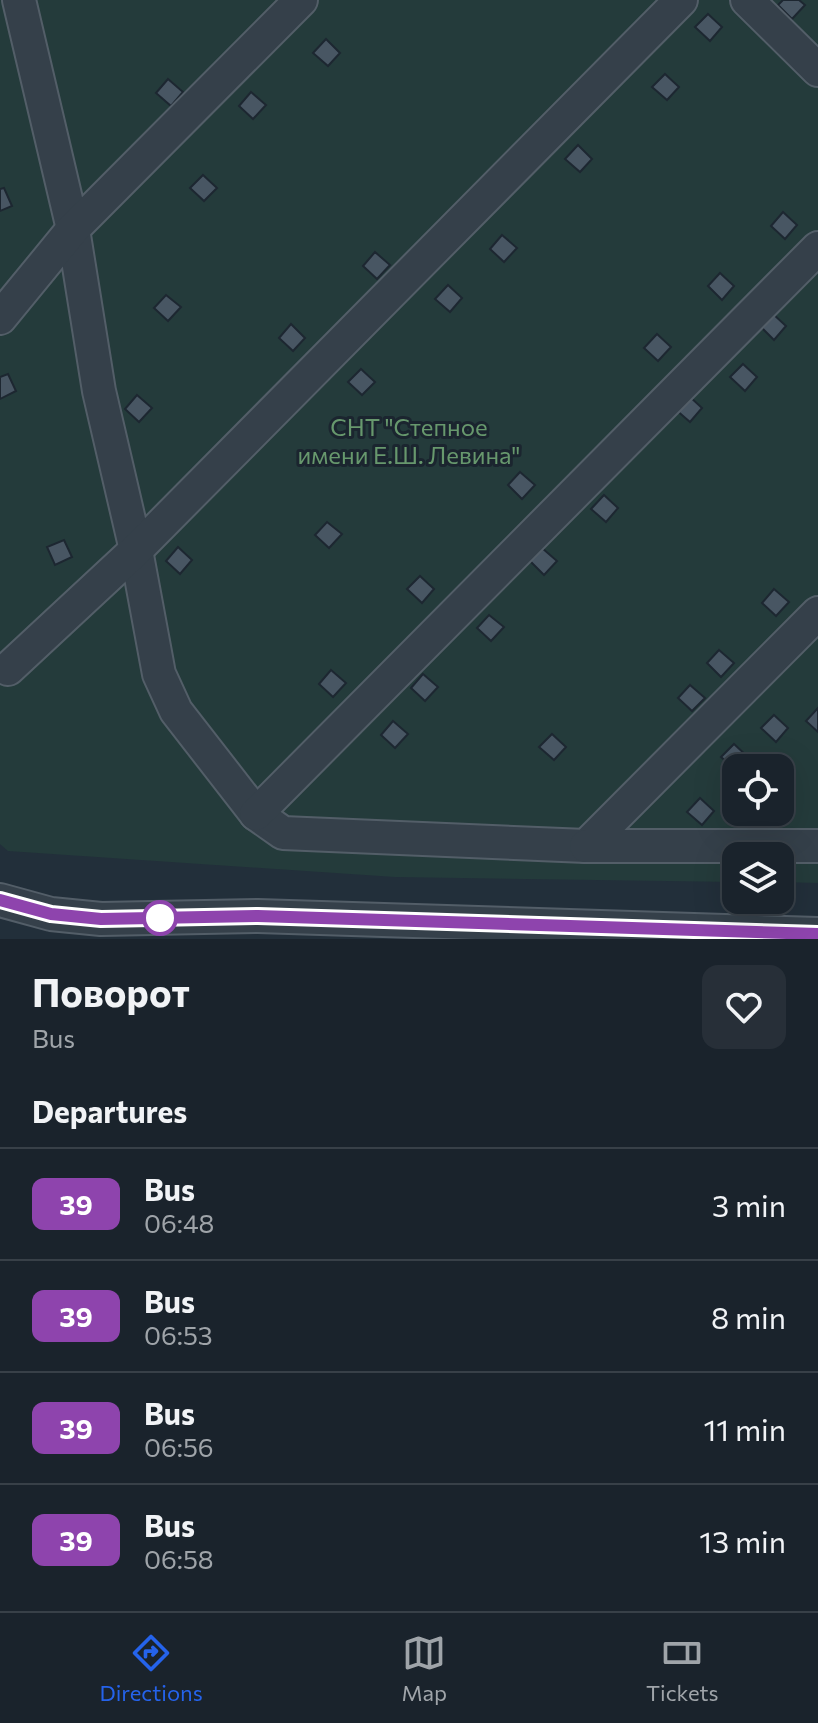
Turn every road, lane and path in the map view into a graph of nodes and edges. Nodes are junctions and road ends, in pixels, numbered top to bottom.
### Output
1 (19, 0) edge
2 (301, 0) edge
3 (681, 0) edge
4 (747, 0) edge
5 (818, 70) edge
6 (73, 229) junction
7 (818, 248) edge
8 (0, 318) edge
9 (136, 550) junction
10 (818, 613) edge
11 (8, 669) dead end
12 (256, 814) junction
13 (586, 846) junction
14 (818, 846) edge
15 (0, 900) edge
16 (51, 914) junction
17 (818, 934) edge
18 (746, 935) edge
19 (76, 939) edge

1 - 6 street
2 - 6 street
3 - 9 street
4 - 5 street
6 - 8 street
6 - 9 street
7 - 12 street
9 - 11 street
9 - 12 street
10 - 13 street
12 - 13 street
13 - 14 street
15 - 16 street
16 - 18 street
16 - 19 street
17 - 18 street

